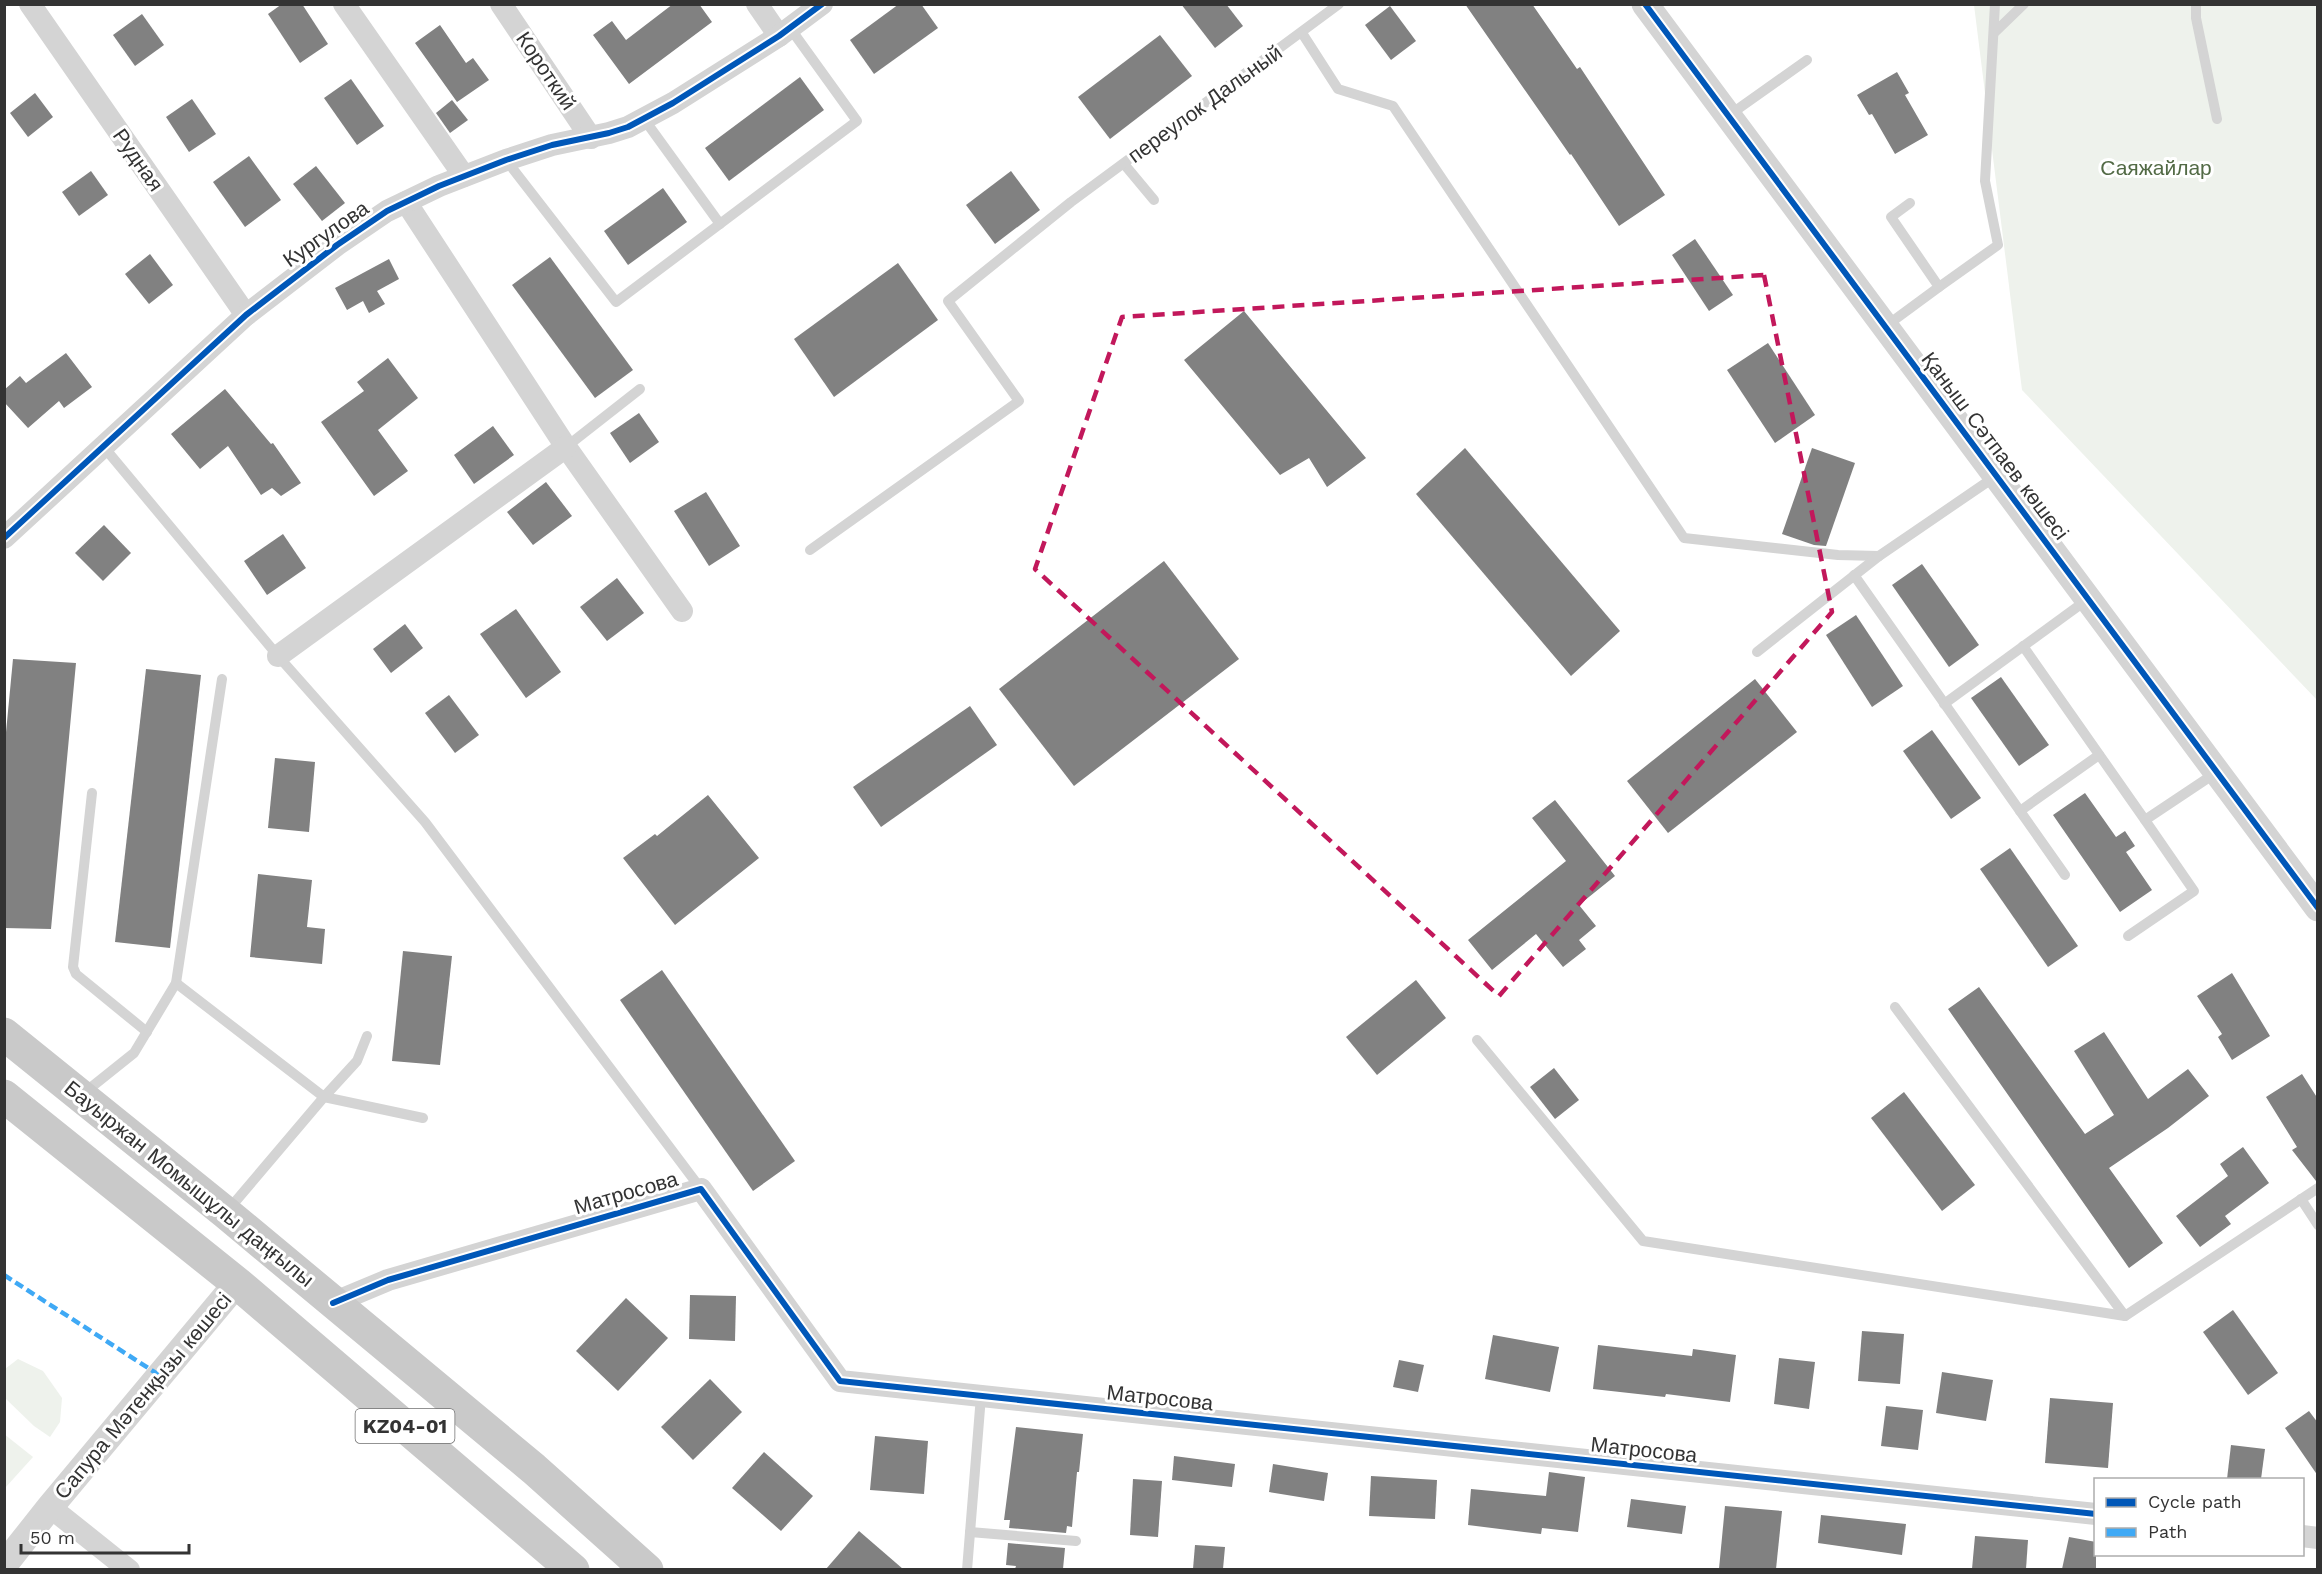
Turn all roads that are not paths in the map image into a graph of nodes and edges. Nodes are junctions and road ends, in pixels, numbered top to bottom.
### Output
1 (30, 4) edge
2 (344, 4) edge
3 (501, 4) edge
4 (757, 4) edge
5 (822, 4) edge
6 (1339, 4) edge
7 (1645, 4) edge
8 (1995, 4) edge
9 (2024, 4) edge
10 (2196, 4) edge
11 (784, 32) junction
12 (1302, 33) junction
13 (1995, 33) junction
14 (1808, 60) dead end
15 (1728, 116) junction
16 (644, 119) junction
17 (2217, 119) dead end
18 (591, 138) junction
19 (506, 160) junction
20 (1124, 164) junction
21 (464, 176) junction
22 (1154, 200) dead end
23 (406, 202) junction
24 (1910, 203) dead end
25 (720, 224) junction
26 (1938, 287) junction
27 (246, 315) junction
28 (1885, 326) junction
29 (640, 389) dead end
30 (103, 446) junction
31 (566, 447) junction
32 (1996, 476) junction
33 (4, 538) edge
34 (810, 550) dead end
35 (1879, 556) junction
36 (1854, 575) junction
37 (2088, 598) junction
38 (682, 611) dead end
39 (2023, 646) junction
40 (1757, 652) dead end
41 (278, 656) junction
42 (222, 678) dead end
43 (1944, 704) junction
44 (2099, 755) junction
45 (2217, 772) junction
46 (92, 793) dead end
47 (2020, 812) junction
48 (2145, 820) junction
49 (2065, 875) dead end
50 (2318, 908) edge
51 (2128, 936) dead end
52 (176, 982) junction
53 (1895, 1006) dead end
54 (147, 1032) junction
55 (4, 1034) edge
56 (367, 1036) dead end
57 (1477, 1040) dead end
58 (82, 1095) junction
59 (4, 1096) edge
60 (324, 1097) junction
61 (423, 1118) dead end
62 (2318, 1188) edge
63 (700, 1189) junction
64 (2301, 1199) junction
65 (226, 1213) junction
66 (2318, 1225) edge
67 (267, 1247) junction
68 (237, 1283) junction
69 (333, 1303) junction
70 (2125, 1316) junction
71 (981, 1396) junction
72 (534, 1469) junction
73 (498, 1505) junction
74 (50, 1507) junction
75 (2094, 1514) edge
76 (970, 1532) junction
77 (1076, 1541) dead end
78 (4, 1565) edge
79 (129, 1569) edge
80 (573, 1569) edge
81 (647, 1569) edge
82 (967, 1569) edge

1 - 27 street, Рудная
2 - 21 street
3 - 18 street, Короткий
4 - 11 street
5 - 11 street, Кургулова
6 - 12 lane, переулок Дальный
7 - 15 street, Қаныш Сәтпаев көшесі
8 - 13 lane
9 - 13 lane
10 - 17 lane
11 - 16 street, Кургулова
11 - 25 lane
12 - 20 lane, переулок Дальный
12 - 35 lane
13 - 26 lane
14 - 15 lane
15 - 28 street, Қаныш Сәтпаев көшесі
16 - 18 street, Кургулова
16 - 25 lane
18 - 19 street, Кургулова
19 - 21 street, Кургулова
19 - 25 lane
20 - 22 lane
20 - 34 lane, переулок Дальный
21 - 23 street, Кургулова
23 - 27 street, Кургулова
23 - 31 street
24 - 26 lane
26 - 28 lane
27 - 30 street, Кургулова
28 - 32 street, Қаныш Сәтпаев көшесі
29 - 31 lane
30 - 33 street, Кургулова
30 - 41 lane
31 - 38 street
31 - 41 street
32 - 35 lane
32 - 37 street, Қаныш Сәтпаев көшесі
35 - 36 lane
36 - 40 lane
36 - 43 lane
37 - 39 lane
37 - 45 street, Қаныш Сәтпаев көшесі
39 - 43 lane
39 - 44 lane
41 - 63 lane
42 - 52 lane
43 - 47 lane
44 - 47 lane
44 - 48 lane
45 - 48 lane
45 - 50 street, Қаныш Сәтпаев көшесі
46 - 54 lane
47 - 49 lane
48 - 51 lane
52 - 54 lane
52 - 60 lane
53 - 70 lane
54 - 58 lane
55 - 58 main road, Бауыржан Момышұлы даңғылы / KZ04-01
56 - 60 lane
57 - 70 lane
58 - 65 main road, Бауыржан Момышұлы даңғылы / KZ04-01
59 - 68 main road, KZ04-01
60 - 61 lane
60 - 65 lane
62 - 64 lane
63 - 69 street, Матросова
63 - 71 street, Матросова
64 - 66 lane
64 - 70 lane
65 - 67 main road, Бауыржан Момышұлы даңғылы / KZ04-01
67 - 68 main road
67 - 69 main road, Бауыржан Момышұлы даңғылы / KZ04-01
68 - 73 main road, KZ04-01
68 - 74 street, Сапура Мәтенқызы көшесі
69 - 72 main road, Бауыржан Момышұлы даңғылы / KZ04-01
71 - 75 street, Матросова
71 - 76 lane
72 - 73 main road
72 - 81 main road, Бауыржан Момышұлы даңғылы / KZ04-01
73 - 80 main road, KZ04-01
74 - 78 street, Сапура Мәтенқызы көшесі
74 - 79 street
76 - 77 lane
76 - 82 lane

